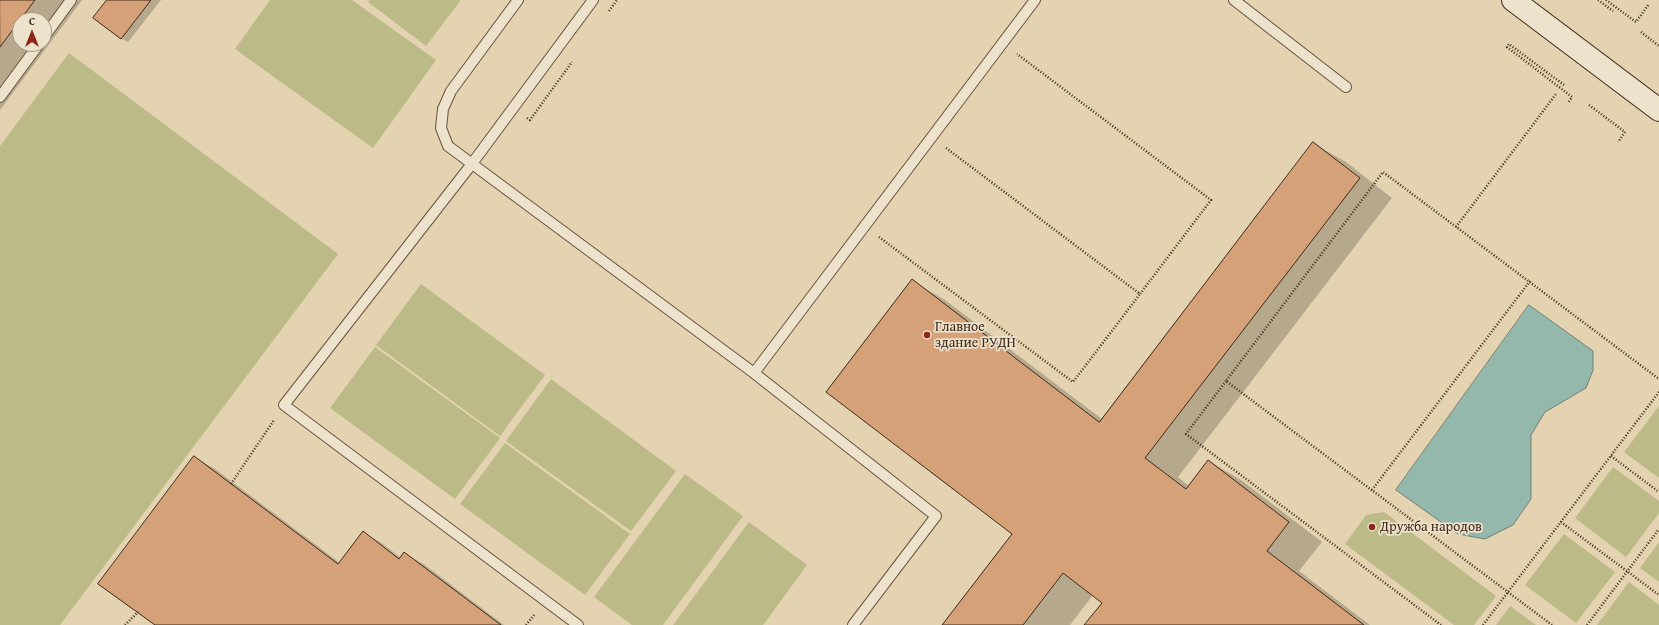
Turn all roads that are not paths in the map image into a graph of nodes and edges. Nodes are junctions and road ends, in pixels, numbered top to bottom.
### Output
1 (71, 0) edge
2 (518, 0) edge
3 (594, 0) edge
4 (1035, 0) edge
5 (1234, 0) edge
6 (1513, 0) edge
7 (52, 26) edge
8 (33, 52) edge
9 (1346, 87) dead end
10 (0, 97) edge
11 (1659, 110) edge
12 (471, 165) junction
13 (754, 373) junction
14 (578, 625) edge
15 (853, 625) edge

1 - 7 lane
2 - 12 lane
3 - 12 lane
4 - 13 lane
5 - 9 lane
6 - 11 main road
8 - 10 lane
12 - 13 lane
12 - 14 lane
13 - 15 lane

